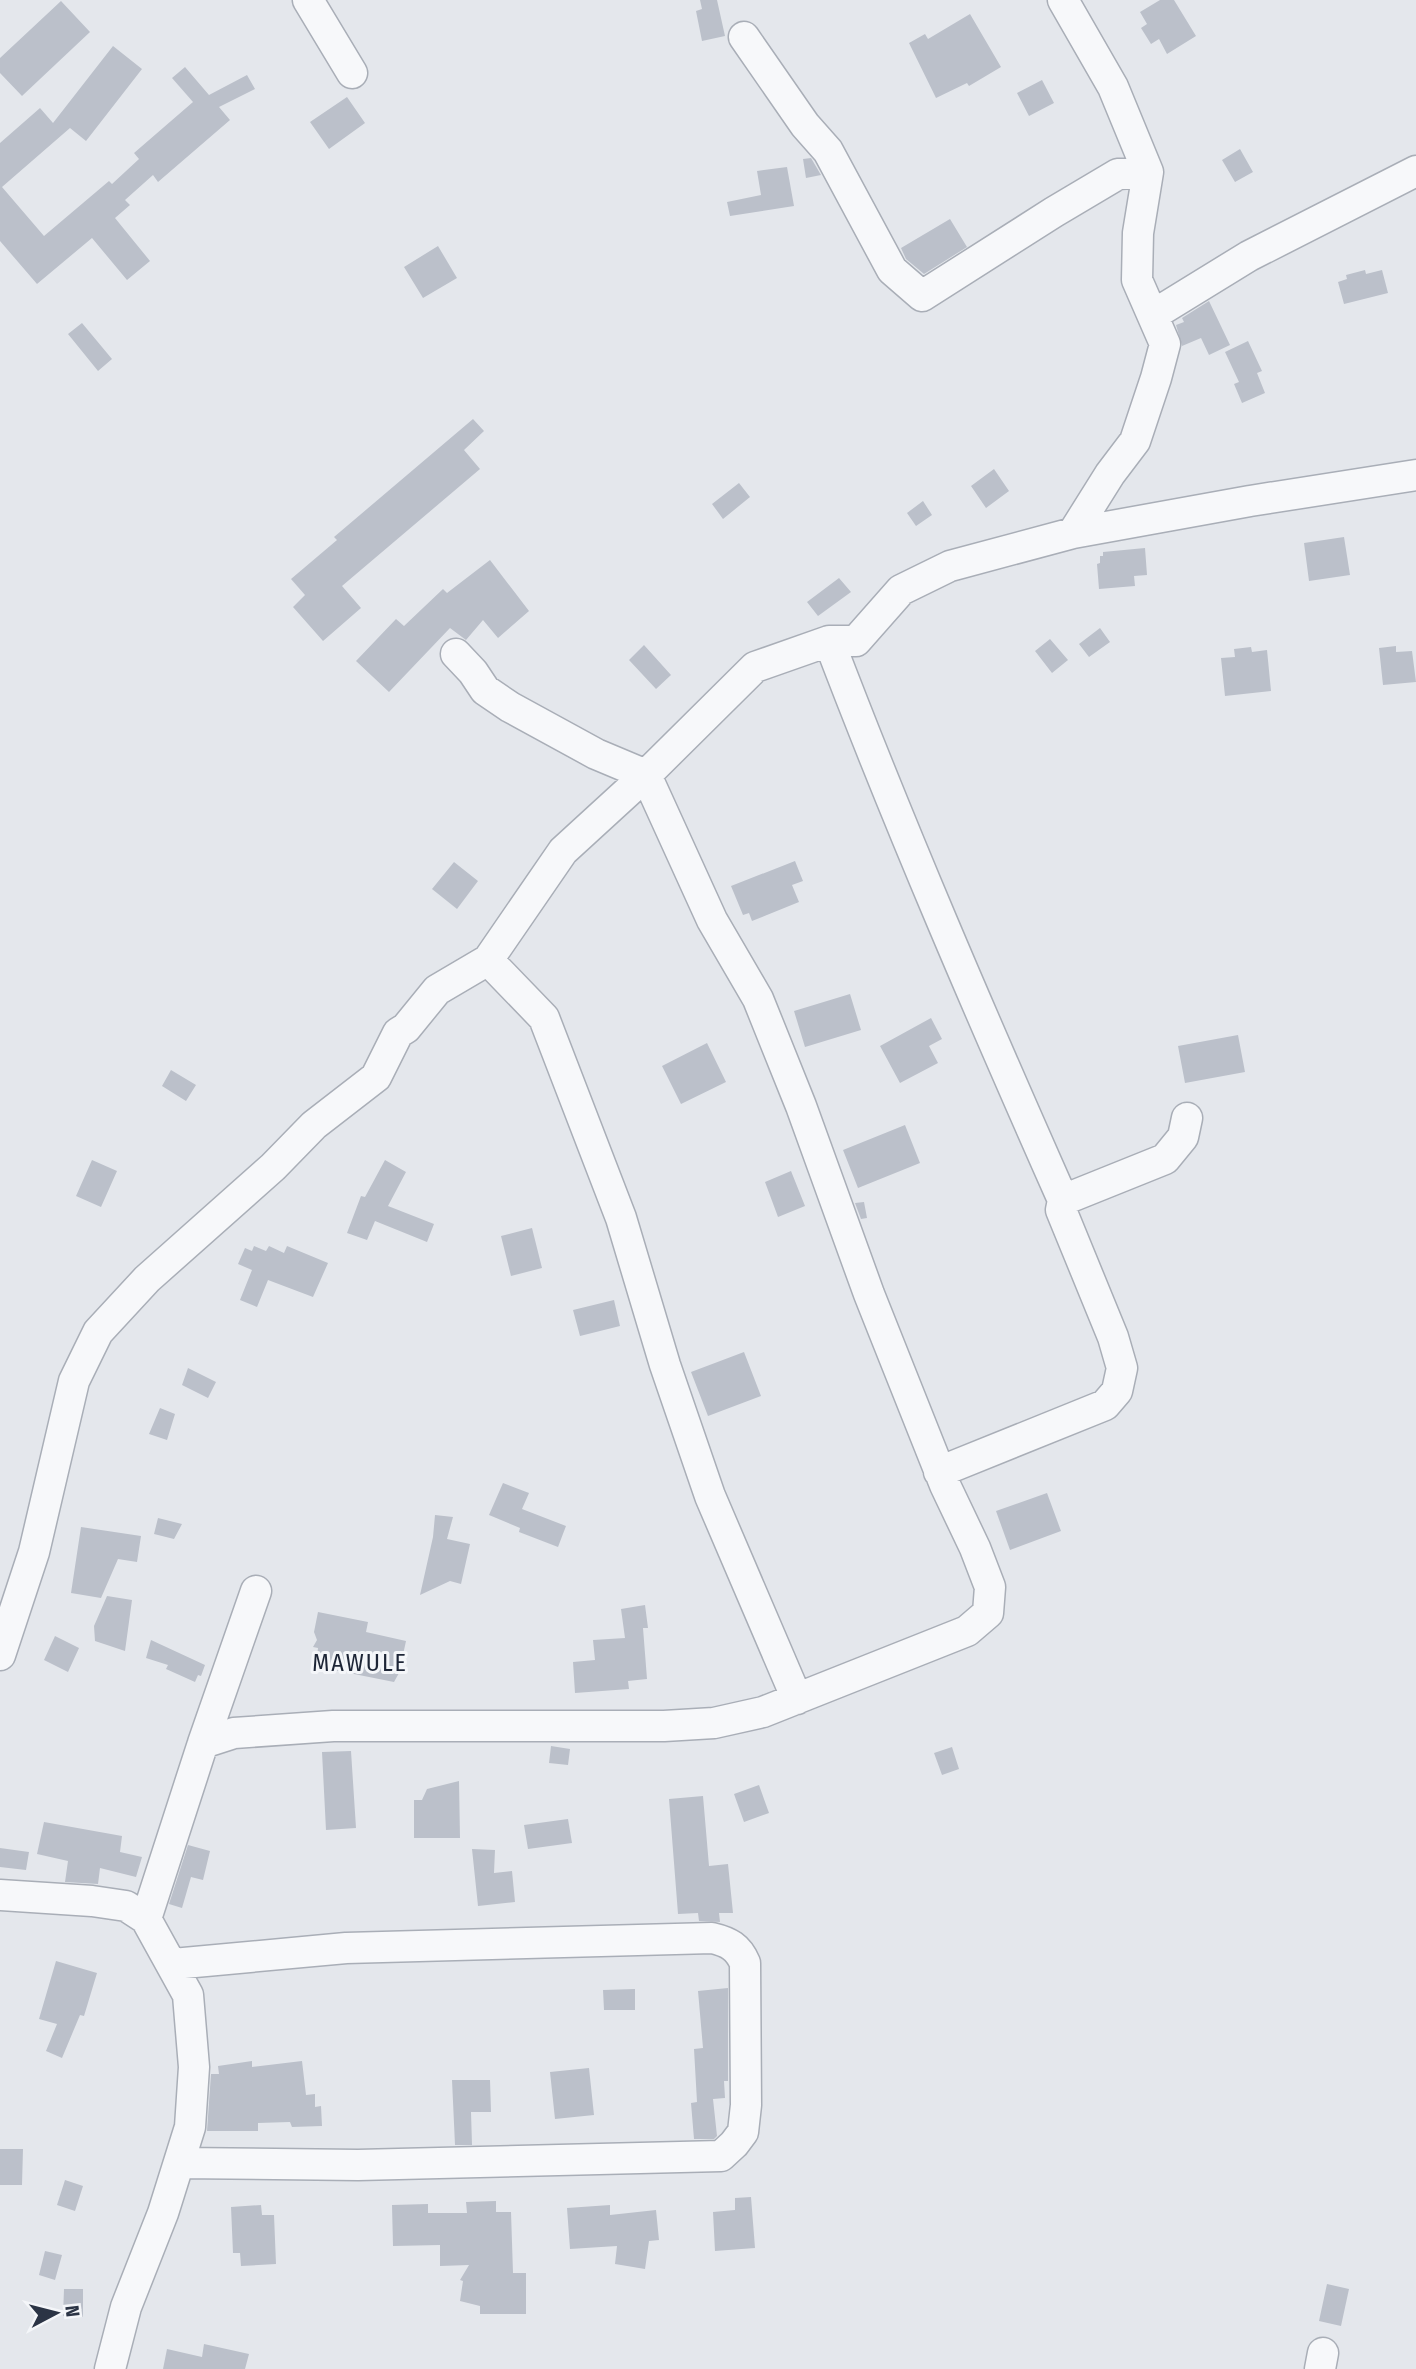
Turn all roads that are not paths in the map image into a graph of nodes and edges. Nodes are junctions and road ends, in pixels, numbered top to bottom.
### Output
1 (308, 0) edge
2 (1063, 0) edge
3 (744, 37) dead end
4 (352, 73) dead end
5 (1416, 171) edge
6 (1148, 172) junction
7 (1153, 314) junction
8 (1413, 473) edge
9 (1073, 533) junction
10 (830, 642) junction
11 (456, 654) dead end
12 (646, 775) junction
13 (488, 960) junction
14 (1187, 1118) dead end
15 (1063, 1200) junction
16 (939, 1472) junction
17 (256, 1591) dead end
18 (0, 1655) edge
19 (797, 1699) junction
20 (203, 1743) junction
21 (0, 1895) edge
22 (146, 1919) junction
23 (173, 1964) junction
24 (179, 2163) junction
25 (110, 2369) edge

1 - 4 street
2 - 6 street
3 - 6 street
5 - 7 street
6 - 7 street
7 - 9 street
8 - 9 street
9 - 10 street
10 - 12 street
10 - 15 street
11 - 12 street
12 - 13 street
12 - 16 street
13 - 18 street
13 - 19 street
14 - 15 street
15 - 16 street
16 - 19 street
17 - 20 street
19 - 20 street
20 - 22 street
21 - 22 street
22 - 23 street
23 - 24 street
23 - 24 street
24 - 25 street

